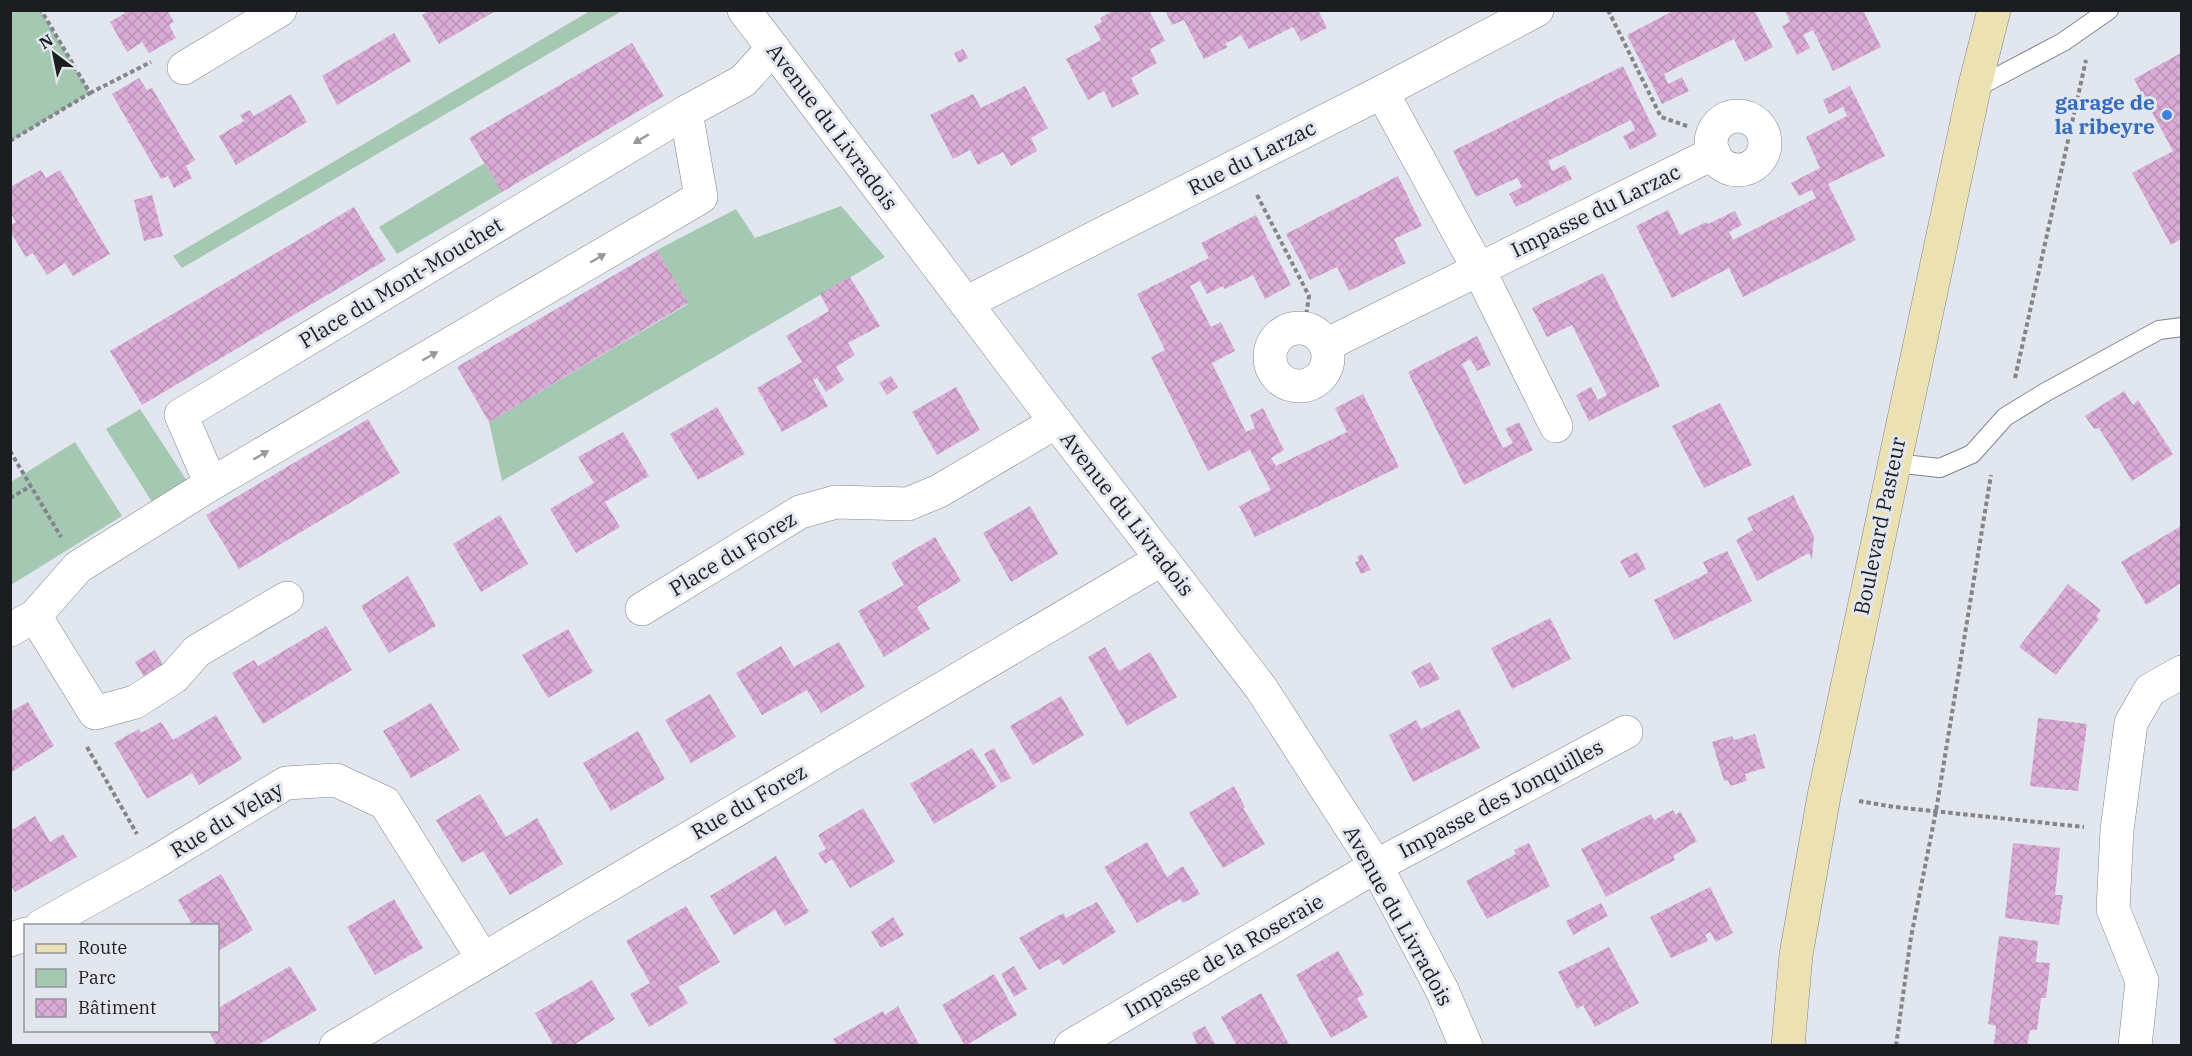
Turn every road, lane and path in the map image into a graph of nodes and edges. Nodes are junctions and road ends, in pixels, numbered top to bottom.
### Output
1 (41, 10) edge
2 (280, 10) edge
3 (744, 10) edge
4 (1537, 10) edge
5 (1608, 10) edge
6 (1994, 10) edge
7 (2103, 14) edge
8 (773, 48) junction
9 (184, 68) joint
10 (1974, 89) junction
11 (1382, 92) junction
12 (90, 93) junction
13 (686, 112) junction
14 (10, 141) edge
15 (1713, 144) joint
16 (1241, 163) junction
17 (1478, 268) junction
18 (966, 303) junction
19 (2181, 327) edge
20 (1315, 337) joint
21 (2005, 417) junction
22 (1056, 422) junction
23 (1556, 426) dead end
24 (10, 451) edge
25 (1894, 463) junction
26 (211, 484) junction
27 (31, 486) junction
28 (10, 498) edge
29 (1162, 559) junction
30 (78, 567) junction
31 (287, 598) dead end
32 (642, 609) dead end
33 (23, 623) edge
34 (2181, 672) edge
35 (95, 713) junction
36 (1626, 732) dead end
37 (1824, 796) junction
38 (1936, 811) junction
39 (2117, 830) junction
40 (154, 863) junction
41 (1376, 866) junction
42 (45, 924) edge
43 (483, 959) junction
44 (336, 1046) edge
45 (1071, 1046) edge
46 (1466, 1046) edge
47 (1788, 1046) edge
48 (1896, 1046) edge
49 (2135, 1046) edge

1 - 12 path
2 - 9 street
3 - 8 street, Avenue du Livradois
4 - 11 street, Rue du Larzac
5 - 15 path
6 - 10 main road, Boulevard Pasteur
7 - 10 lane
7 - 21 path
8 - 13 street, Place du Mont-Mouchet
8 - 18 street, Avenue du Livradois
9 - 12 path
10 - 25 main road, Boulevard Pasteur
11 - 16 street, Rue du Larzac
11 - 17 street
12 - 14 path
26 -> 13 street
13 -> 26 street, Place du Mont-Mouchet
15 - 17 street, Impasse du Larzac
16 - 18 street, Rue du Larzac
16 - 20 path
17 - 20 street, Impasse du Larzac
17 - 23 street
18 - 22 street, Avenue du Livradois
19 - 21 lane
21 - 25 lane
21 - 38 path
22 - 29 street, Avenue du Livradois
22 - 32 street, Place du Forez
24 - 27 path
25 - 37 main road, Boulevard Pasteur
26 - 30 street
27 - 28 path
27 - 30 path
29 - 41 street, Avenue du Livradois
29 - 43 street, Rue du Forez
30 - 33 street
31 - 35 street
33 - 35 street
34 - 39 street
35 - 40 path
36 - 41 street, Impasse des Jonquilles
37 - 38 path
37 - 47 main road, Boulevard Pasteur
38 - 39 path
38 - 48 path
39 - 49 street
40 - 42 street, Rue du Velay
40 - 43 street, Rue du Velay
41 - 45 street, Impasse de la Roseraie
41 - 46 street, Avenue du Livradois
43 - 44 street, Rue du Forez

